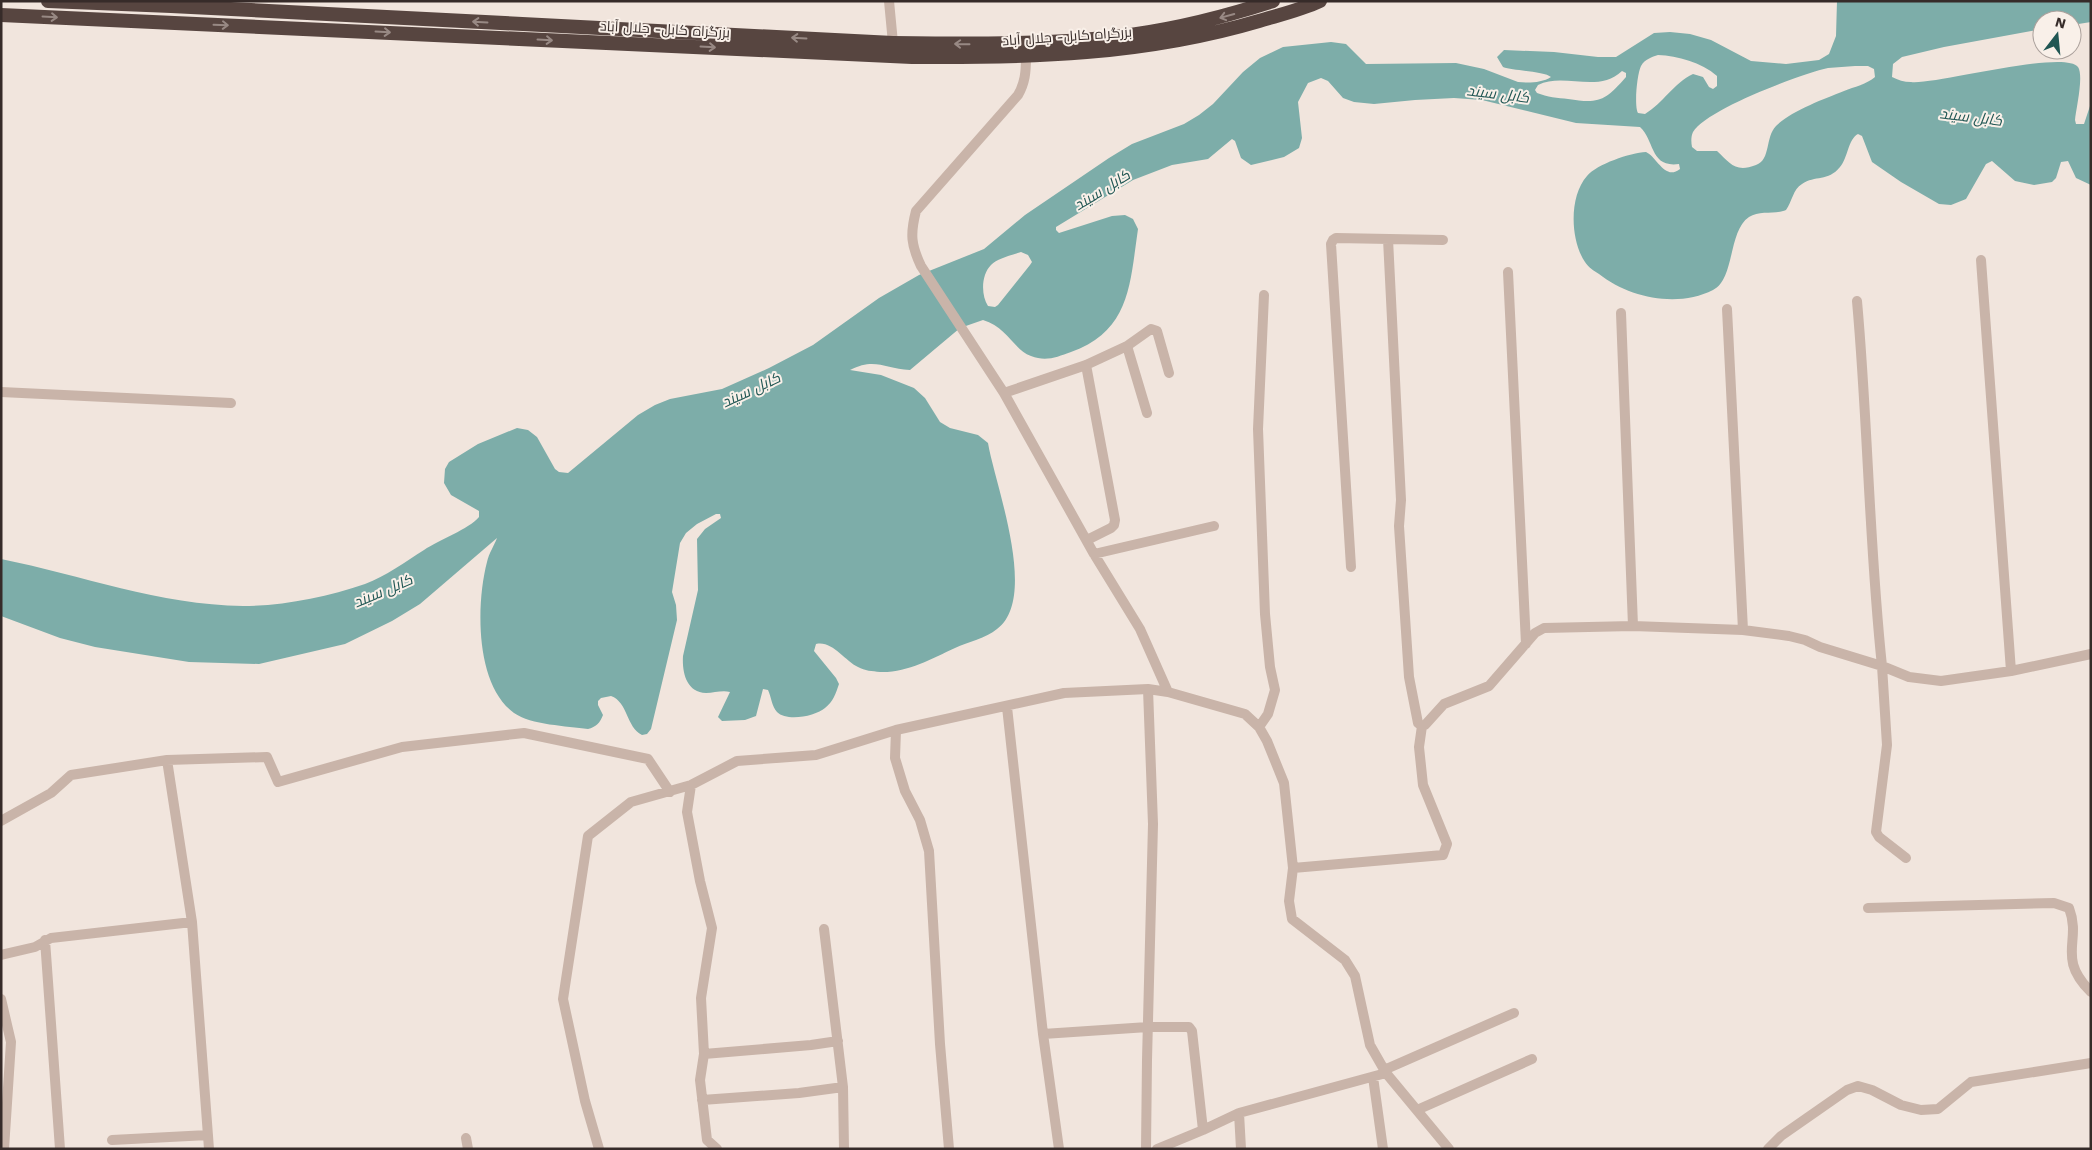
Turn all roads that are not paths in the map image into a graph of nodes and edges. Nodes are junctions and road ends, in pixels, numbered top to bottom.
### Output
1 (48, 1) edge
2 (890, 1) edge
3 (1274, 1) edge
4 (1320, 1) edge
5 (1, 14) edge
6 (339, 15) junction
7 (339, 30) junction
8 (893, 43) junction
9 (856, 48) junction
10 (912, 50) junction
11 (997, 51) junction
12 (1026, 57) junction
13 (1388, 239) junction
14 (1443, 240) dead end
15 (1981, 260) dead end
16 (1508, 272) dead end
17 (1264, 295) dead end
18 (1857, 301) dead end
19 (1727, 309) dead end
20 (1622, 313) dead end
21 (1127, 346) junction
22 (1086, 365) junction
23 (1169, 373) dead end
24 (1, 392) edge
25 (1004, 393) junction
26 (231, 403) dead end
27 (1147, 413) dead end
28 (1214, 526) dead end
29 (1087, 540) junction
30 (1094, 554) junction
31 (1351, 567) dead end
32 (1633, 626) junction
33 (1743, 630) junction
34 (1526, 644) junction
35 (2091, 654) edge
36 (1882, 666) junction
37 (2010, 671) junction
38 (1148, 689) junction
39 (1168, 692) junction
40 (1008, 707) junction
41 (1422, 726) junction
42 (1259, 727) junction
43 (896, 730) junction
44 (167, 760) junction
45 (691, 785) junction
46 (670, 792) junction
47 (1, 821) edge
48 (1906, 858) dead end
49 (1293, 868) junction
50 (1868, 908) dead end
51 (192, 922) junction
52 (824, 929) dead end
53 (45, 940) junction
54 (1, 955) edge
55 (2091, 992) edge
56 (1, 999) edge
57 (1514, 1013) dead end
58 (1148, 1027) junction
59 (1043, 1034) junction
60 (838, 1041) junction
61 (704, 1054) junction
62 (1532, 1059) dead end
63 (2091, 1063) edge
64 (1385, 1072) junction
65 (1373, 1077) junction
66 (843, 1087) junction
67 (702, 1100) junction
68 (1417, 1110) junction
69 (1239, 1113) junction
70 (1203, 1130) junction
71 (208, 1135) junction
72 (466, 1138) dead end
73 (112, 1140) dead end
74 (4, 1149) edge
75 (60, 1149) edge
76 (209, 1149) edge
77 (468, 1149) edge
78 (599, 1149) edge
79 (716, 1149) edge
80 (844, 1149) edge
81 (949, 1149) edge
82 (1059, 1149) edge
83 (1146, 1149) edge
84 (1156, 1149) edge
85 (1241, 1149) edge
86 (1383, 1149) edge
87 (1449, 1149) edge
88 (1768, 1149) edge

1 - 6 highway, بزرگراه کابل- جلال آباد
2 - 8 street
3 -> 11 highway, بزرگراه کابل- جلال آباد
4 - 12 highway, بزرگراه کابل- جلال آباد
5 -> 7 highway, بزرگراه کابل- جلال آباد
6 - 7 highway
9 -> 6 highway, بزرگراه کابل- جلال آباد
7 -> 9 highway, بزرگراه کابل- جلال آباد
8 - 9 highway, بزرگراه کابل- جلال آباد
8 - 10 highway, بزرگراه کابل- جلال آباد
9 - 10 highway, بزرگراه کابل- جلال آباد
10 - 11 highway, بزرگراه کابل- جلال آباد
11 - 12 highway, بزرگراه کابل- جلال آباد
12 - 25 street
13 - 14 street
13 - 31 street
13 - 41 street
15 - 37 street
16 - 34 street
17 - 42 street
18 - 36 street
19 - 33 street
20 - 32 street
21 - 22 street
21 - 23 street
21 - 27 street
22 - 25 street
22 - 29 street
24 - 26 street
25 - 29 street
28 - 30 street
29 - 30 street
30 - 39 street
32 - 33 street
32 - 34 street
33 - 36 street
34 - 41 street
35 - 37 street
36 - 37 street
36 - 48 street
38 - 39 street
38 - 40 street
38 - 58 street
39 - 42 street
40 - 43 street
40 - 59 street
41 - 49 street
42 - 49 street
43 - 45 street
43 - 81 street
44 - 46 street
44 - 47 street
44 - 51 street
45 - 46 street
45 - 61 street
46 - 78 street
49 - 64 street
50 - 55 street
51 - 53 street
51 - 71 street
52 - 60 street
53 - 54 street
53 - 75 street
56 - 74 street
57 - 64 street
58 - 59 street
58 - 70 street
58 - 83 street
59 - 82 street
60 - 61 street
60 - 66 street
61 - 67 street
62 - 68 street
63 - 88 street
64 - 65 street
64 - 68 street
65 - 69 street
65 - 86 street
66 - 67 street
66 - 80 street
67 - 79 street
68 - 87 street
69 - 70 street
69 - 85 street
70 - 84 street
71 - 73 street
71 - 76 street
72 - 77 street

